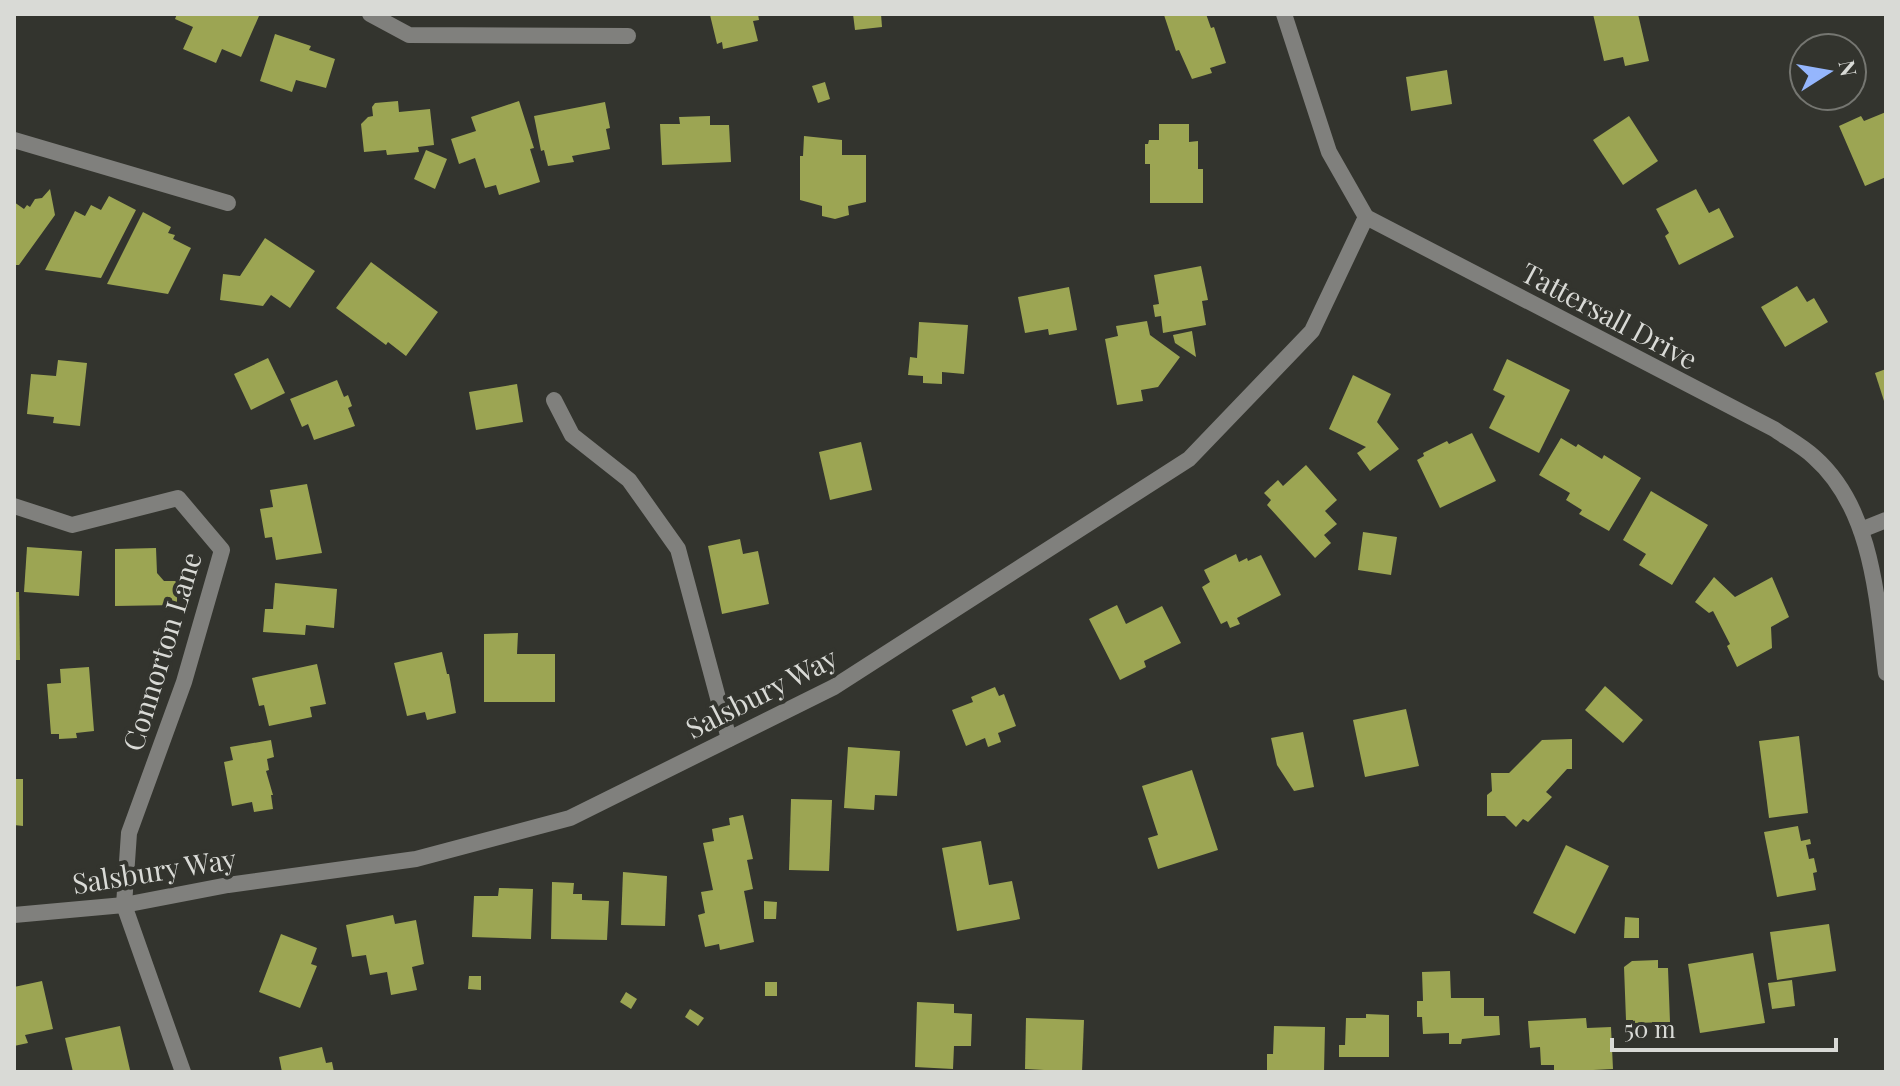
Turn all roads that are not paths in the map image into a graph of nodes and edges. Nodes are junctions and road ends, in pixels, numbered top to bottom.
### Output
1 (370, 14) edge
2 (1284, 14) edge
3 (628, 36) dead end
4 (14, 140) edge
5 (228, 203) dead end
6 (1366, 217) junction
7 (554, 400) dead end
8 (14, 506) edge
9 (1886, 520) edge
10 (1861, 530) junction
11 (1886, 673) edge
12 (729, 739) junction
13 (124, 905) junction
14 (14, 915) edge
15 (183, 1072) edge

1 - 3 street
2 - 6 street
4 - 5 street
6 - 10 street, Tattersall Drive
6 - 12 street, Salsbury Way
7 - 12 street
8 - 13 street, Connorton Lane
9 - 10 street
10 - 11 street, Tattersall Drive
12 - 13 street, Salsbury Way
13 - 14 street, Salsbury Way
13 - 15 street

